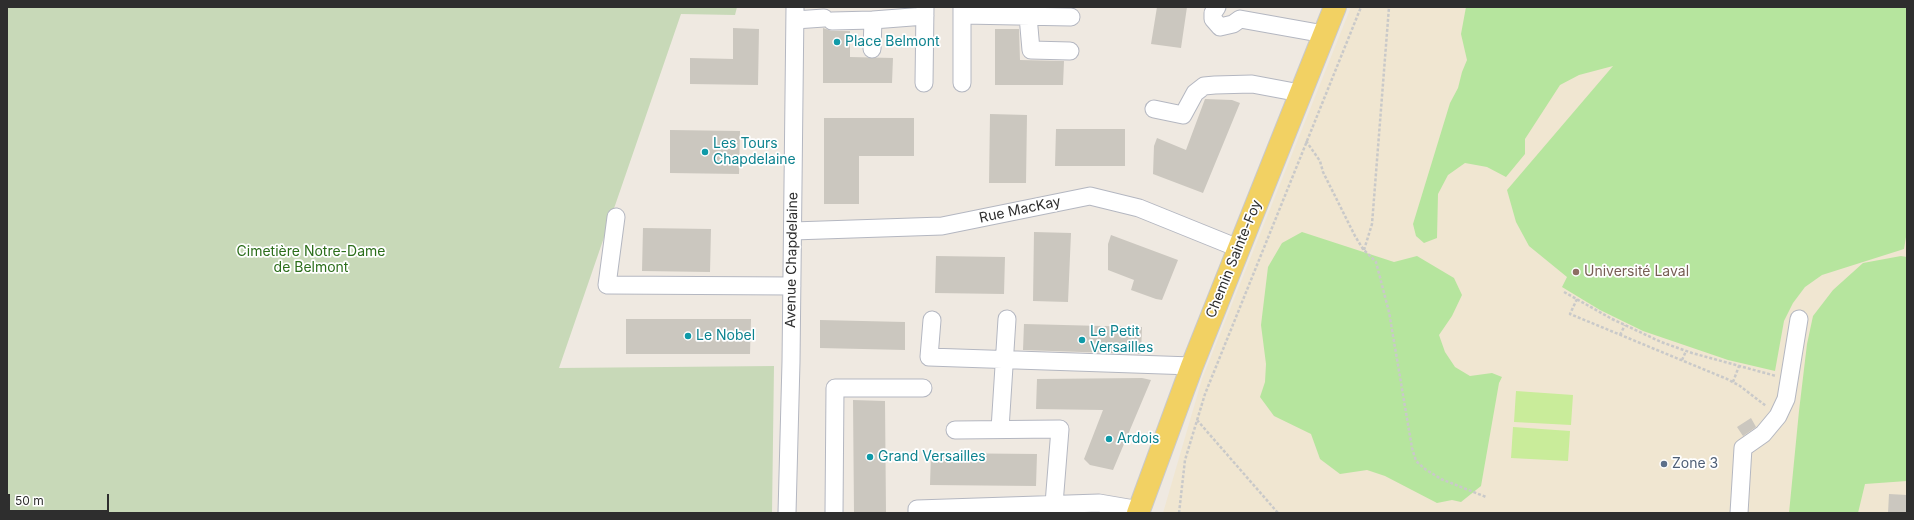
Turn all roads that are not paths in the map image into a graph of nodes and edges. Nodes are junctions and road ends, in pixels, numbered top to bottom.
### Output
1 (1217, 7) edge
2 (1335, 7) edge
3 (963, 11) edge
4 (925, 12) edge
5 (1236, 13) edge
6 (795, 14) edge
7 (1028, 16) junction
8 (1070, 17) dead end
9 (873, 20) junction
10 (1324, 34) junction
11 (872, 49) dead end
12 (1070, 52) dead end
13 (924, 83) dead end
14 (962, 83) dead end
15 (1300, 92) junction
16 (1154, 109) dead end
17 (616, 217) dead end
18 (793, 231) junction
19 (1238, 248) junction
20 (792, 286) junction
21 (1799, 318) dead end
22 (1007, 319) dead end
23 (932, 320) dead end
24 (1004, 361) junction
25 (1192, 366) junction
26 (923, 388) dead end
27 (1000, 429) junction
28 (955, 430) dead end
29 (1054, 504) junction
30 (1076, 508) edge
31 (948, 510) edge
32 (1139, 511) edge
33 (787, 513) edge
34 (834, 513) edge
35 (917, 513) edge
36 (1739, 513) edge

1 - 5 street
2 - 10 main road, Chemin Sainte-Foy
3 - 7 street
3 - 14 street
4 - 9 street
4 - 13 street
5 - 10 street
6 - 9 street
6 - 18 street, Avenue Chapdelaine
7 - 8 street
7 - 12 street
9 - 11 street
10 - 15 main road, Chemin Sainte-Foy
15 - 16 street
15 - 19 main road, Chemin Sainte-Foy
17 - 20 street
18 - 19 street, Rue MacKay
18 - 20 street, Avenue Chapdelaine
19 - 25 main road, Chemin Sainte-Foy
20 - 33 street, Avenue Chapdelaine
21 - 36 street
22 - 24 street
23 - 24 street
24 - 25 street
24 - 27 street
25 - 32 main road, Chemin Sainte-Foy
26 - 34 street
27 - 28 street
27 - 29 street
29 - 30 street
29 - 31 street
30 - 32 street
31 - 35 street

